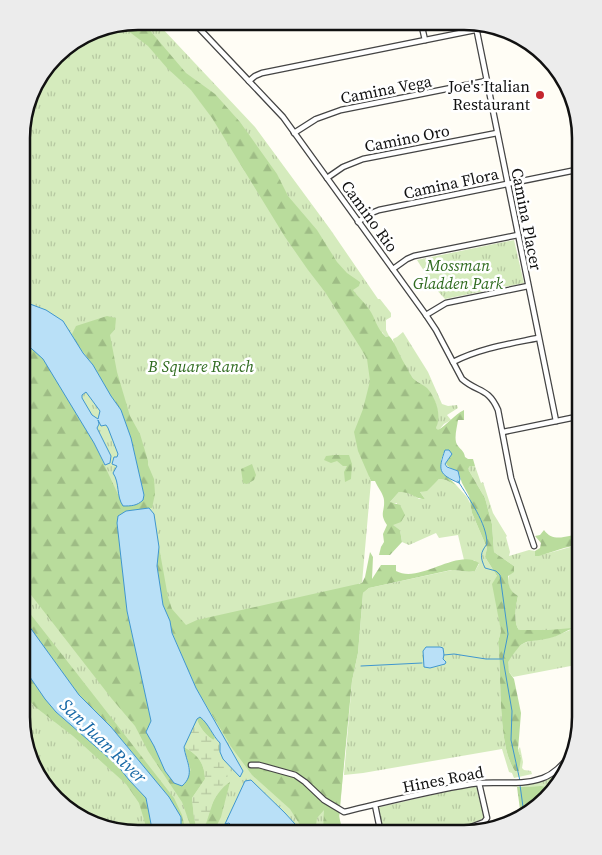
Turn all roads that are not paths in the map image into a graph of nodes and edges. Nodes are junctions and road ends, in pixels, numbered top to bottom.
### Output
1 (201, 30) edge
2 (423, 30) edge
3 (470, 30) edge
4 (476, 31) edge
5 (425, 40) junction
6 (249, 81) junction
7 (486, 81) junction
8 (294, 133) junction
9 (497, 133) junction
10 (572, 171) edge
11 (327, 178) junction
12 (508, 184) junction
13 (358, 222) junction
14 (518, 235) junction
15 (393, 269) junction
16 (528, 286) junction
17 (426, 315) junction
18 (538, 338) junction
19 (453, 362) junction
20 (572, 418) edge
21 (556, 421) junction
22 (503, 432) junction
23 (534, 546) dead end
24 (251, 764) dead end
25 (561, 765) edge
26 (479, 783) junction
27 (375, 805) junction
28 (479, 824) edge
29 (379, 825) edge

1 - 6 street, Camino Rio
2 - 5 street
3 - 5 street
4 - 7 street, Camina Placer
5 - 6 street
6 - 8 street, Camino Rio
7 - 8 street, Camina Vega
7 - 9 street, Camina Placer
8 - 11 street, Camino Rio
9 - 11 street, Camino Oro
9 - 12 street, Camina Placer
10 - 12 street, Camina Flora
11 - 13 street, Camino Rio
12 - 13 street, Camina Flora
12 - 14 street, Camina Placer
13 - 15 street, Camino Rio
14 - 15 street
14 - 16 street, Camina Placer
15 - 17 street, Camino Rio
16 - 17 street
16 - 18 street, Camina Placer
17 - 19 street, Camino Rio
18 - 19 street
18 - 21 street, Camina Placer
19 - 22 street, Camino Rio
20 - 21 street
21 - 22 street
22 - 23 street, Camino Rio
24 - 27 street, Hines Road
25 - 26 street, Hines Road
26 - 27 street, Hines Road
26 - 28 street
27 - 29 street

